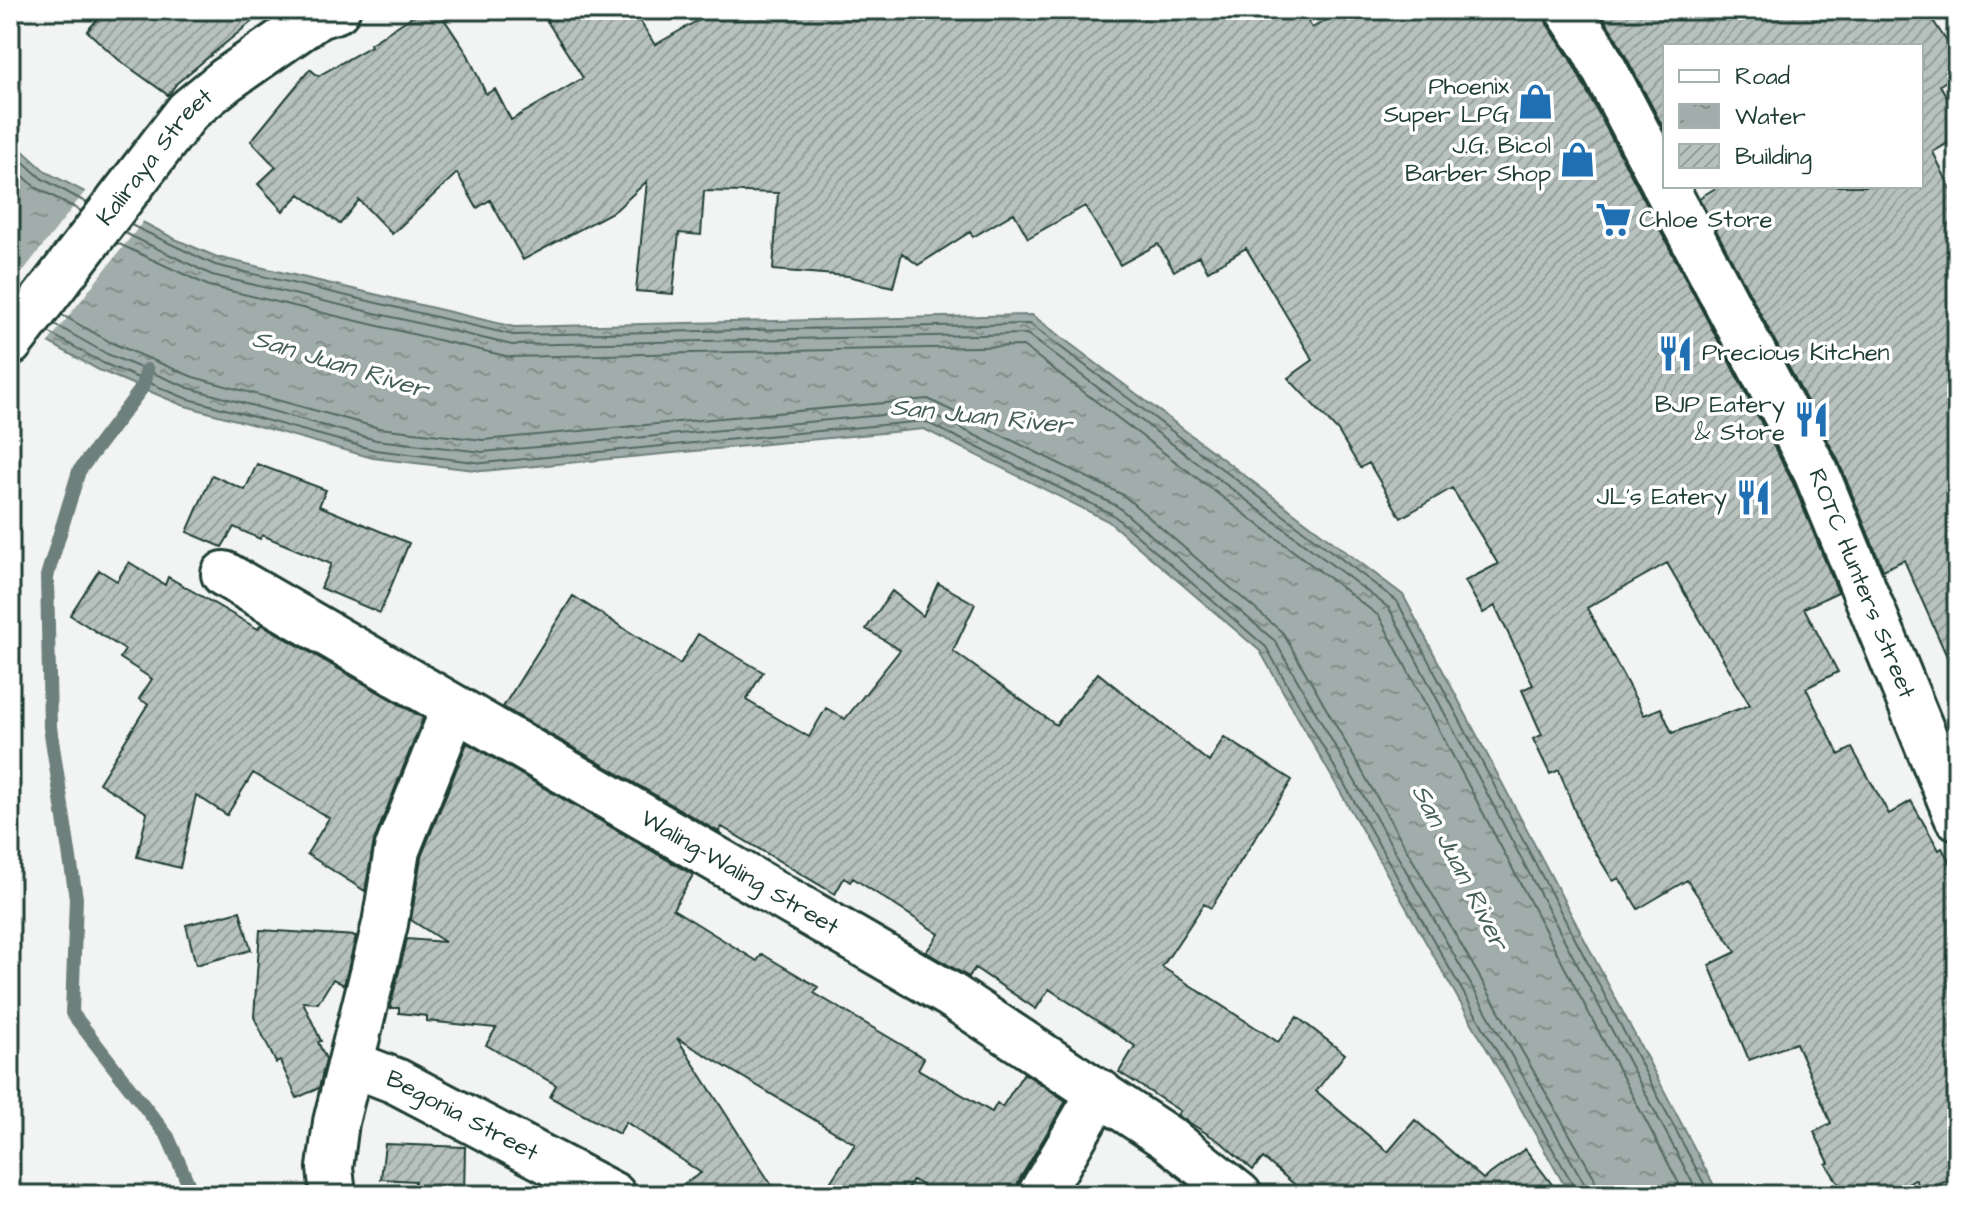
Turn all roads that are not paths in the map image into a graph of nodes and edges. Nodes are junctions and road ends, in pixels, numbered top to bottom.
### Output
1 (337, 10) edge
2 (1568, 10) edge
3 (1663, 182) edge
4 (1666, 188) edge
5 (11, 342) edge
6 (224, 574) dead end
7 (454, 708) junction
8 (1957, 817) edge
9 (352, 1064) junction
10 (1100, 1092) junction
11 (333, 1195) edge
12 (613, 1195) edge
13 (1040, 1195) edge
14 (1239, 1195) edge

1 - 5 street, Kaliraya Street
2 - 3 street, ROTC Hunters Street
4 - 8 street, ROTC Hunters Street
6 - 7 street, Waling-Waling Street
7 - 9 street
7 - 10 street, Waling-Waling Street
9 - 11 street
9 - 12 street, Begonia Street
10 - 13 street
10 - 14 street, Waling-Waling Street

